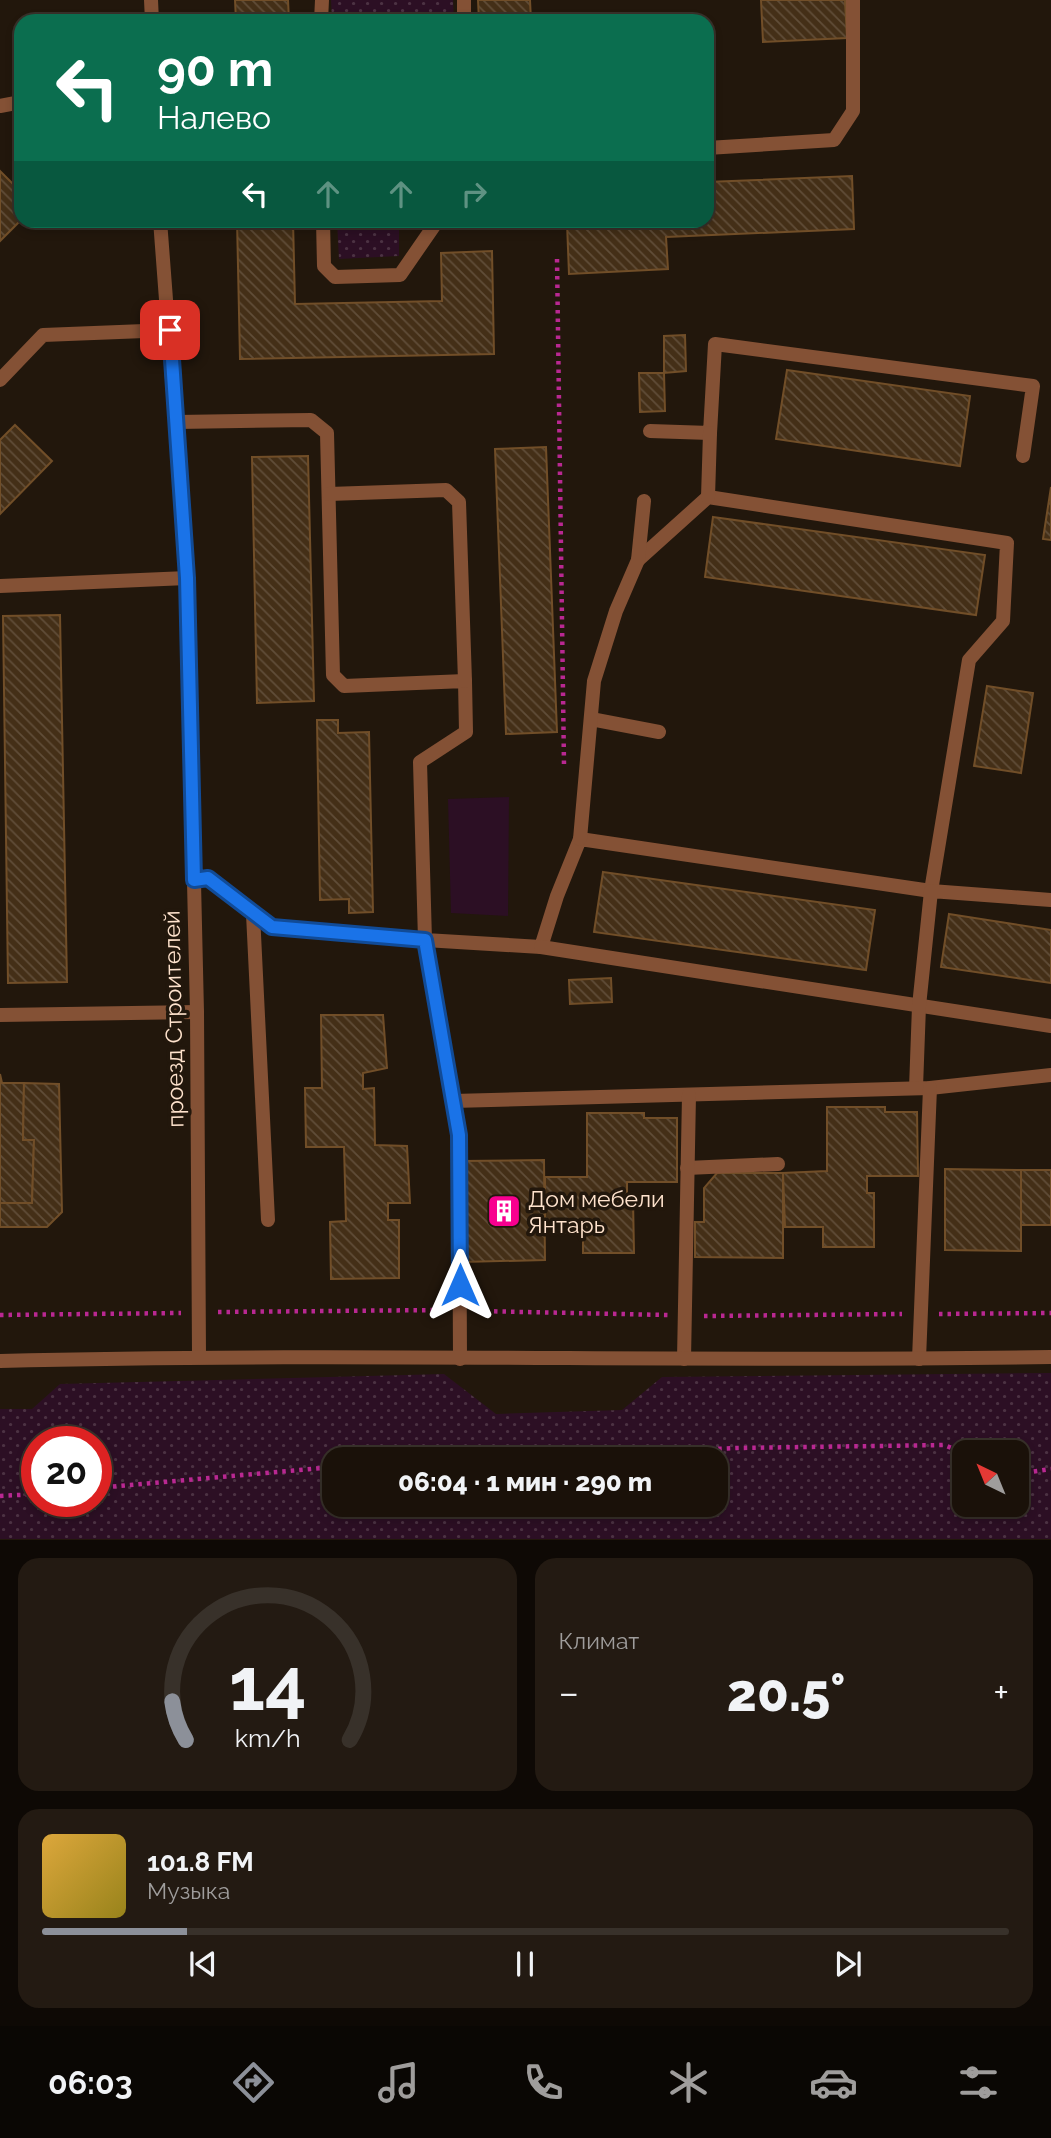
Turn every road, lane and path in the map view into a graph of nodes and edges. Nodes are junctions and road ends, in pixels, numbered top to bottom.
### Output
1 (853, 0) edge
2 (714, 148) edge
3 (161, 228) edge
4 (323, 228) edge
5 (432, 228) edge
6 (557, 259) dead end
7 (170, 330) junction
8 (0, 380) edge
9 (177, 422) junction
10 (650, 431) dead end
11 (710, 433) junction
12 (1023, 456) dead end
13 (329, 494) junction
14 (708, 497) junction
15 (643, 500) dead end
16 (638, 561) junction
17 (187, 578) junction
18 (0, 586) edge
19 (465, 681) junction
20 (591, 719) junction
21 (659, 732) dead end
22 (565, 775) dead end
23 (580, 839) junction
24 (194, 880) junction
25 (931, 891) junction
26 (1051, 901) edge
27 (253, 914) junction
28 (425, 940) junction
29 (541, 947) junction
30 (919, 1006) junction
31 (197, 1012) junction
32 (0, 1016) edge
33 (1051, 1026) edge
34 (1051, 1075) edge
35 (923, 1088) junction
36 (689, 1095) junction
37 (453, 1101) junction
38 (778, 1164) dead end
39 (687, 1168) junction
40 (268, 1220) dead end
41 (460, 1310) junction
42 (198, 1312) junction
43 (1051, 1313) edge
44 (920, 1314) junction
45 (0, 1315) edge
46 (685, 1316) junction
47 (199, 1356) junction
48 (1051, 1357) edge
49 (460, 1359) junction
50 (684, 1359) junction
51 (919, 1359) junction
52 (0, 1361) edge
53 (952, 1448) edge
54 (728, 1449) edge
55 (322, 1468) edge
56 (1051, 1469) edge
57 (1029, 1472) edge
58 (112, 1487) edge
59 (21, 1495) edge
60 (0, 1496) edge

1 - 2 street
3 - 7 street, проезд Строителей
4 - 5 street
6 - 22 path
7 - 8 street
7 - 9 street, проезд Строителей
9 - 13 street
9 - 17 street, проезд Строителей
10 - 11 street
11 - 12 street
11 - 14 street
13 - 19 street
13 - 19 street
14 - 16 street
14 - 25 street
15 - 16 street
16 - 20 street
17 - 18 street
17 - 24 street, проезд Строителей
19 - 28 street
20 - 21 street
20 - 23 street
23 - 25 street
23 - 29 street
24 - 27 street
24 - 31 street, проезд Строителей
25 - 26 street
25 - 30 street
27 - 28 street
27 - 40 street
28 - 29 street
28 - 37 street
29 - 30 street
30 - 33 street
30 - 35 street
31 - 32 street
31 - 42 street, проезд Строителей
34 - 35 street
35 - 36 street
35 - 44 street
36 - 37 street
36 - 39 street
37 - 41 street
38 - 39 street
39 - 46 street
41 - 42 path
41 - 46 path
41 - 49 street
42 - 45 path
42 - 47 street, проезд Строителей
43 - 44 path
44 - 46 path
44 - 51 street
46 - 50 street
47 - 49 street
47 - 52 street
48 - 51 street
49 - 50 street
50 - 51 street
53 - 54 path
55 - 58 path
56 - 57 path
59 - 60 path

